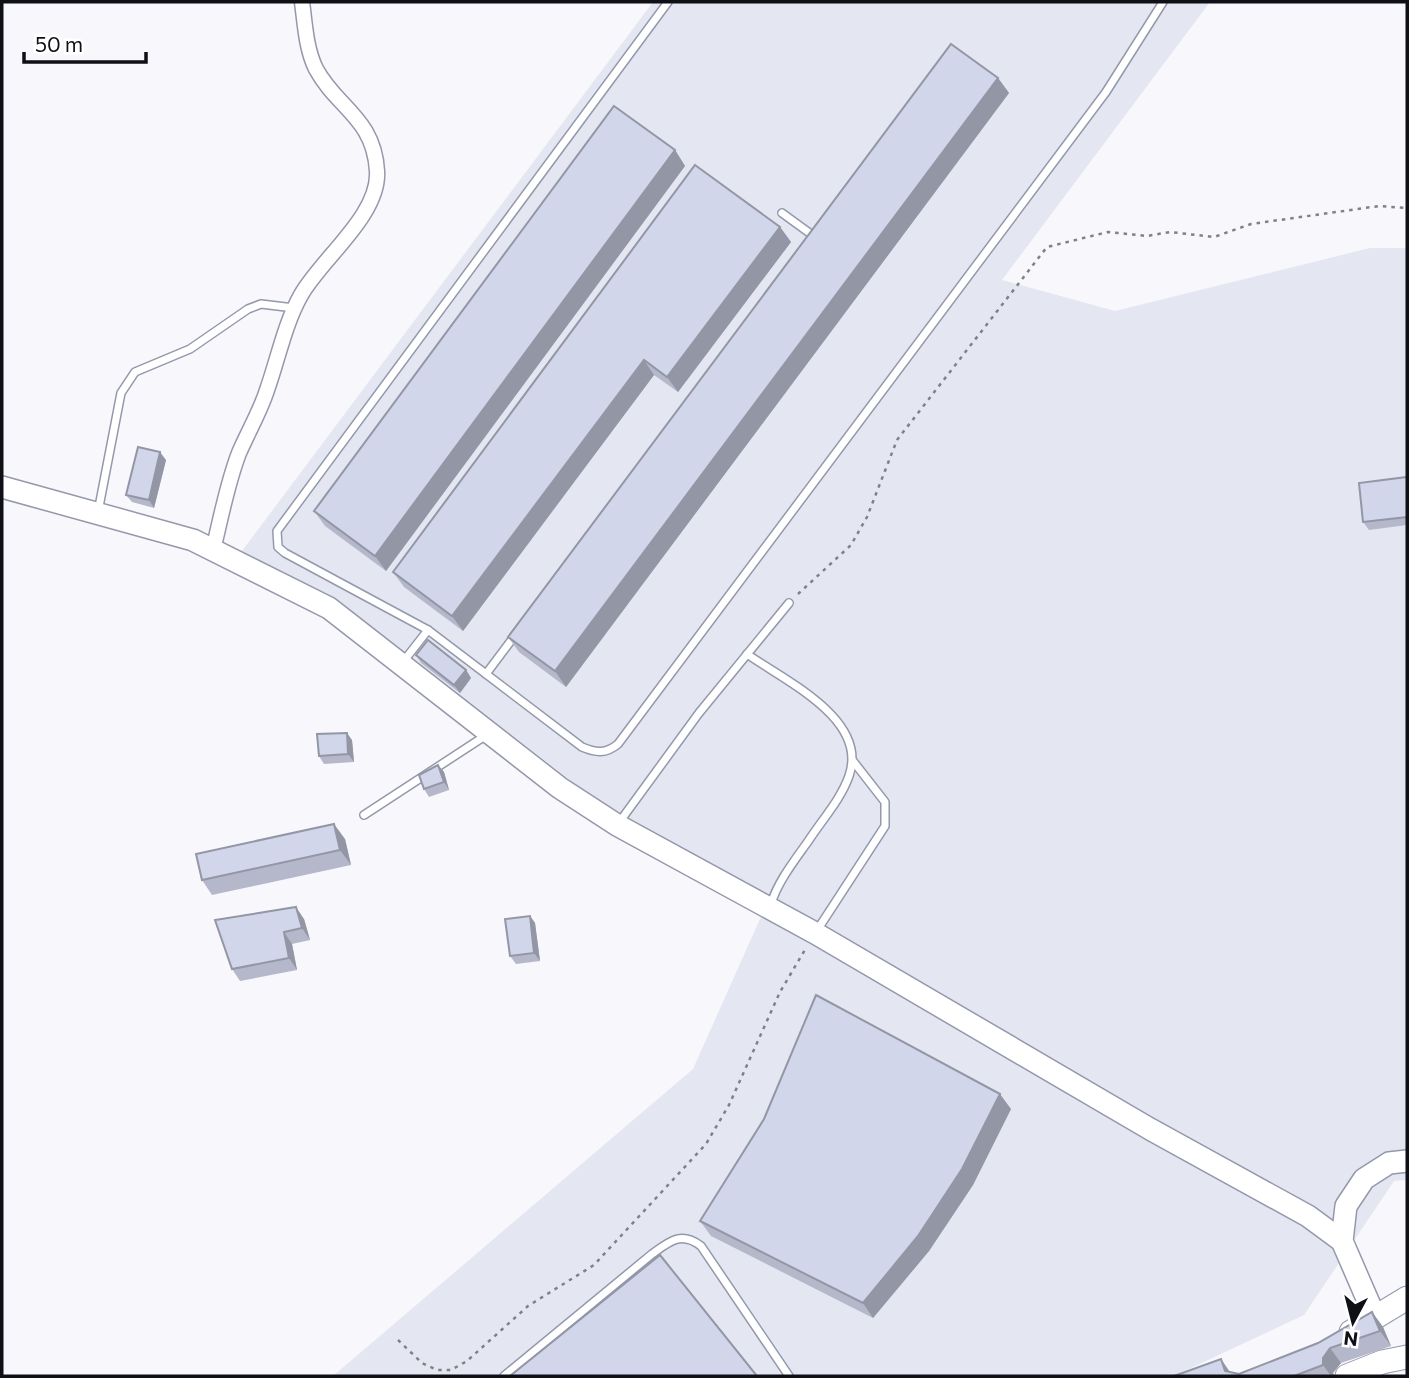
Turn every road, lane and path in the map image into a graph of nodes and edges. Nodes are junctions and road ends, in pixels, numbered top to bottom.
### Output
1 (302, 2) edge
2 (668, 2) edge
3 (1163, 2) edge
4 (1407, 208) edge
5 (782, 213) dead end
6 (806, 247) edge
7 (294, 308) junction
8 (2, 487) edge
9 (97, 513) junction
10 (213, 550) junction
11 (789, 603) joint
12 (428, 630) junction
13 (519, 630) edge
14 (747, 654) junction
15 (402, 662) junction
16 (486, 674) junction
17 (489, 733) junction
18 (853, 761) junction
19 (364, 815) dead end
20 (617, 825) junction
21 (769, 908) junction
22 (815, 933) junction
23 (1407, 1161) edge
24 (1342, 1241) junction
25 (1407, 1298) edge
26 (1375, 1317) junction
27 (398, 1340) dead end
28 (1333, 1341) edge
29 (1407, 1357) edge
30 (504, 1376) edge
31 (789, 1376) edge
32 (1347, 1376) edge

1 - 7 street
2 - 12 lane
3 - 16 lane
4 - 11 path
5 - 6 lane
7 - 9 lane
7 - 10 street
8 - 9 street
9 - 10 street
10 - 15 street
11 - 14 lane
12 - 15 lane
12 - 16 lane
13 - 16 lane
14 - 18 lane
14 - 20 lane
15 - 17 street
17 - 19 lane
17 - 20 street
18 - 21 lane
18 - 22 lane
20 - 21 street
21 - 22 street
22 - 24 street
22 - 27 path
23 - 24 street
24 - 26 street
25 - 26 main road
26 - 28 main road
29 - 32 main road
30 - 31 lane

